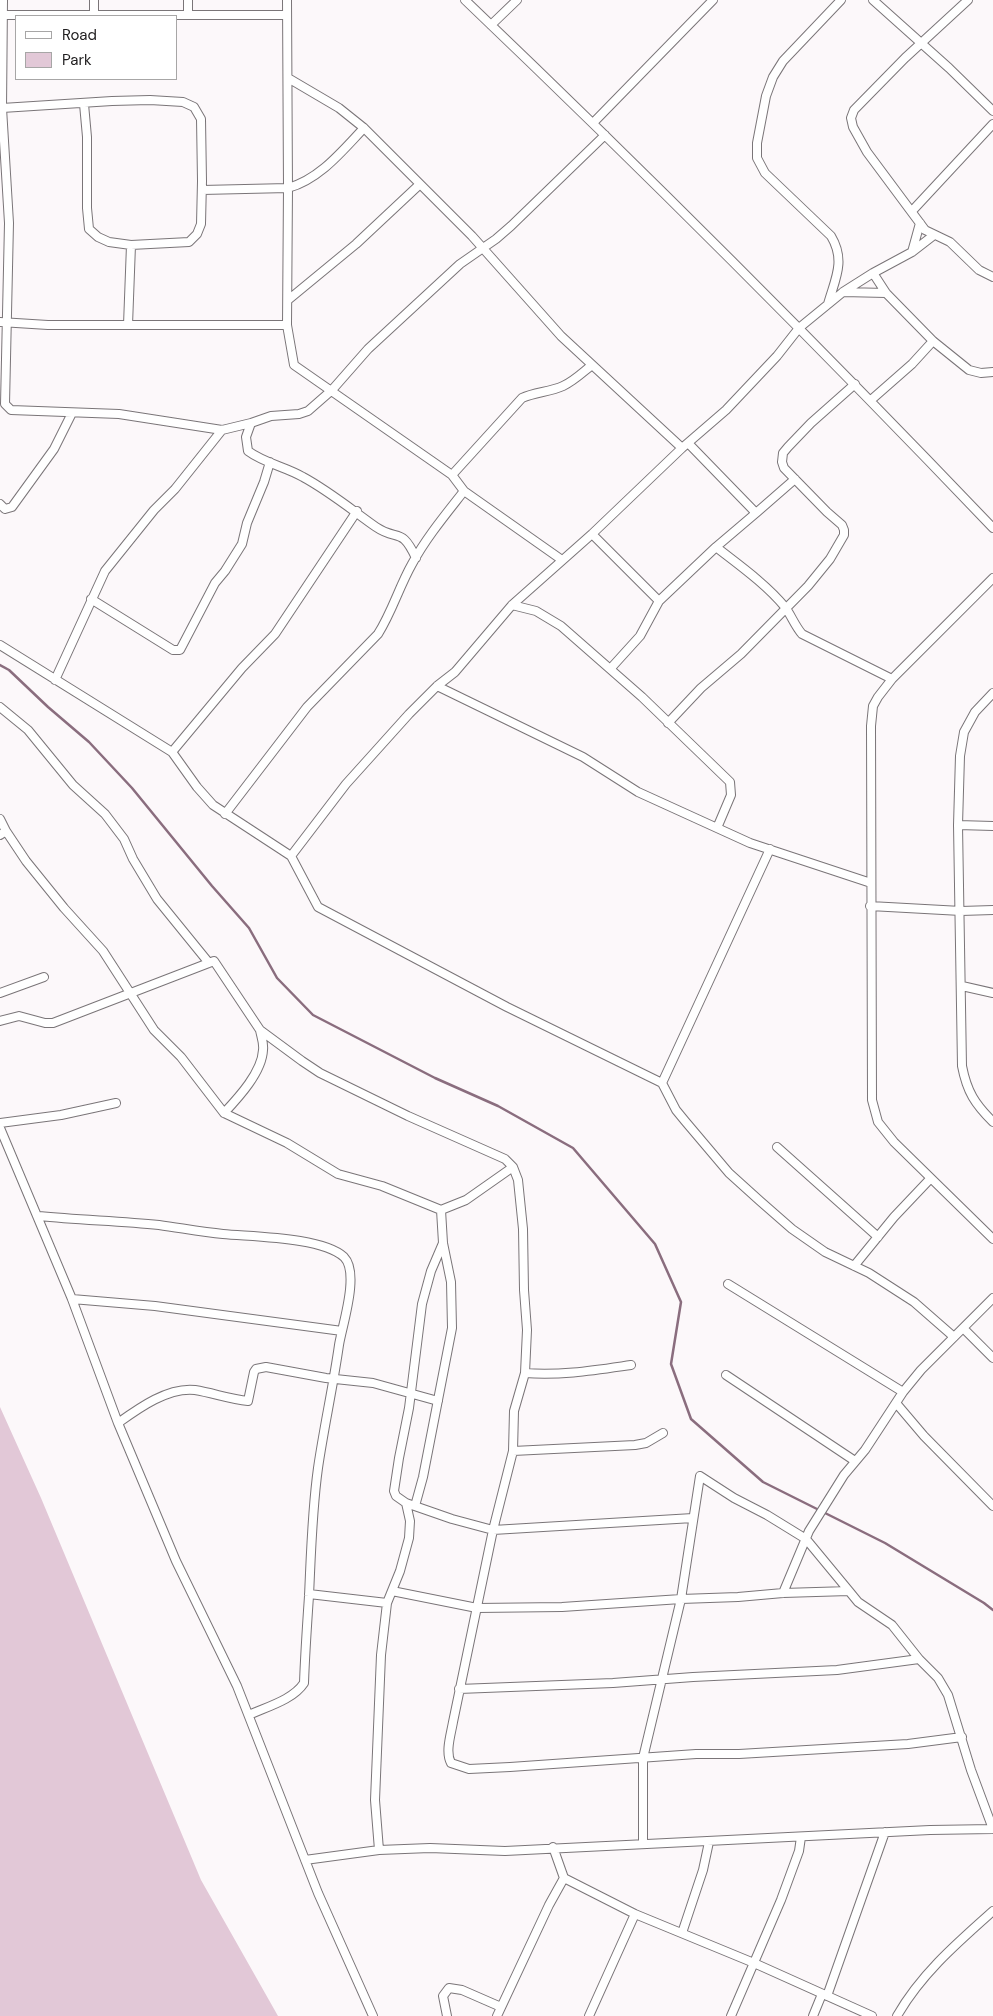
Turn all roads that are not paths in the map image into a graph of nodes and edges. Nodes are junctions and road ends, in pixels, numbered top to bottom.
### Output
1 (4, 0) edge
2 (94, 0) edge
3 (188, 0) edge
4 (287, 0) edge
5 (465, 0) edge
6 (517, 0) edge
7 (714, 0) edge
8 (841, 0) edge
9 (873, 0) edge
10 (968, 0) edge
11 (188, 14) junction
12 (2, 15) edge
13 (94, 15) edge
14 (287, 15) junction
15 (491, 25) junction
16 (920, 43) junction
17 (288, 78) junction
18 (84, 104) junction
19 (2, 108) junction
20 (993, 111) edge
21 (593, 123) junction
22 (993, 124) edge
23 (364, 128) junction
24 (604, 135) junction
25 (419, 185) junction
26 (288, 188) junction
27 (202, 190) junction
28 (912, 211) junction
29 (920, 223) junction
30 (934, 236) junction
31 (131, 245) junction
32 (483, 249) junction
33 (912, 252) junction
34 (872, 273) junction
35 (993, 277) edge
36 (843, 292) junction
37 (886, 293) junction
38 (288, 300) junction
39 (828, 304) junction
40 (3, 322) edge
41 (128, 325) junction
42 (287, 326) junction
43 (799, 328) junction
44 (933, 342) junction
45 (592, 364) junction
46 (993, 372) edge
47 (855, 384) junction
48 (332, 390) junction
49 (871, 400) junction
50 (72, 413) junction
51 (251, 423) junction
52 (222, 430) junction
53 (685, 446) junction
54 (270, 462) junction
55 (452, 475) junction
56 (795, 479) junction
57 (464, 491) junction
58 (0, 504) edge
59 (357, 512) junction
60 (756, 513) junction
61 (993, 528) edge
62 (592, 534) junction
63 (716, 547) junction
64 (416, 558) junction
65 (562, 560) junction
66 (993, 578) edge
67 (91, 599) junction
68 (659, 601) junction
69 (512, 605) junction
70 (786, 608) junction
71 (0, 644) edge
72 (611, 668) junction
73 (892, 679) junction
74 (55, 680) junction
75 (437, 686) junction
76 (993, 693) edge
77 (0, 707) edge
78 (668, 723) junction
79 (172, 752) junction
80 (225, 814) junction
81 (0, 819) edge
82 (958, 825) junction
83 (993, 826) edge
84 (717, 828) junction
85 (3, 833) edge
86 (770, 849) junction
87 (291, 856) junction
88 (871, 883) junction
89 (870, 906) junction
90 (993, 910) edge
91 (960, 911) junction
92 (209, 963) junction
93 (44, 977) dead end
94 (962, 986) junction
95 (131, 992) junction
96 (0, 993) edge
97 (993, 993) edge
98 (0, 1021) edge
99 (260, 1030) junction
100 (662, 1083) junction
101 (116, 1103) dead end
102 (224, 1113) junction
103 (993, 1122) edge
104 (0, 1123) edge
105 (0, 1128) edge
106 (777, 1147) dead end
107 (513, 1167) junction
108 (930, 1180) junction
109 (441, 1210) junction
110 (38, 1216) junction
111 (878, 1237) junction
112 (993, 1239) edge
113 (444, 1243) junction
114 (854, 1266) junction
115 (728, 1284) dead end
116 (993, 1298) edge
117 (72, 1299) junction
118 (963, 1328) junction
119 (342, 1331) junction
120 (954, 1337) junction
121 (993, 1358) edge
122 (631, 1365) dead end
123 (525, 1373) junction
124 (726, 1375) dead end
125 (334, 1378) junction
126 (411, 1392) junction
127 (903, 1392) junction
128 (438, 1401) junction
129 (896, 1403) junction
130 (118, 1423) junction
131 (663, 1433) dead end
132 (513, 1451) junction
133 (855, 1461) junction
134 (406, 1503) junction
135 (416, 1506) junction
136 (993, 1506) edge
137 (693, 1518) junction
138 (493, 1530) junction
139 (806, 1539) junction
140 (392, 1591) junction
141 (848, 1591) junction
142 (783, 1593) junction
143 (309, 1594) junction
144 (681, 1599) junction
145 (387, 1603) junction
146 (477, 1608) junction
147 (919, 1659) junction
148 (662, 1680) junction
149 (459, 1690) junction
150 (249, 1715) junction
151 (962, 1738) junction
152 (643, 1758) junction
153 (993, 1829) edge
154 (885, 1832) junction
155 (801, 1837) junction
156 (710, 1842) junction
157 (643, 1843) junction
158 (553, 1847) junction
159 (379, 1850) junction
160 (305, 1860) junction
161 (564, 1878) junction
162 (993, 1911) edge
163 (635, 1914) junction
164 (682, 1933) junction
165 (754, 1962) junction
166 (824, 1995) junction
167 (501, 2007) junction
168 (373, 2016) edge
169 (447, 2016) edge
170 (497, 2016) edge
171 (589, 2016) edge
172 (731, 2016) edge
173 (813, 2016) edge
174 (872, 2016) edge
175 (897, 2016) edge

1 - 12 street
2 - 13 street
3 - 11 street
4 - 14 street
5 - 15 street
6 - 15 street
7 - 21 street
8 - 39 street
9 - 16 street
10 - 16 street
11 - 13 street
11 - 14 street
12 - 13 street
12 - 19 street
14 - 17 street
15 - 21 street
16 - 20 street
16 - 28 street
17 - 23 street
17 - 26 street
18 - 19 street
18 - 27 street
18 - 31 street
19 - 40 street
21 - 24 street
22 - 28 street
23 - 25 street
23 - 26 street
24 - 32 street
24 - 43 street
25 - 32 street
25 - 38 street
26 - 27 street
26 - 38 street
27 - 31 street
28 - 29 street
29 - 30 street
29 - 33 street
30 - 33 street
30 - 35 street
31 - 41 street
32 - 45 street
32 - 48 street
33 - 34 street
34 - 36 street
34 - 37 street
36 - 37 street
36 - 39 street
37 - 44 street
38 - 42 street
39 - 43 street
40 - 41 street
40 - 50 street
41 - 42 street
42 - 48 street
43 - 47 street
43 - 53 street
44 - 46 street
44 - 49 street
45 - 53 street
45 - 55 street
47 - 49 street
47 - 56 street
48 - 51 street
48 - 55 street
49 - 61 street
50 - 52 street
50 - 58 street
51 - 52 street
51 - 54 street
52 - 67 street
53 - 60 street
53 - 62 street
54 - 59 street
54 - 67 street
55 - 57 street
56 - 60 street
56 - 70 street
57 - 64 street
57 - 65 street
59 - 64 street
59 - 79 street
60 - 63 street
62 - 65 street
62 - 68 street
63 - 68 street
63 - 70 street
64 - 80 street
65 - 69 street
66 - 73 street
67 - 74 street
68 - 72 street
69 - 72 street
69 - 75 street
70 - 73 street
70 - 78 street
71 - 74 street
72 - 78 street
73 - 88 street
74 - 79 street
75 - 84 street
75 - 87 street
76 - 82 street
77 - 92 street
78 - 84 street
79 - 80 street
80 - 87 street
81 - 85 street
82 - 83 street
82 - 91 street
84 - 86 street
85 - 95 street
86 - 88 street
86 - 100 street
87 - 100 street
88 - 89 street
89 - 91 street
89 - 108 street
90 - 91 street
91 - 94 street
92 - 95 street
92 - 99 street
93 - 96 street
94 - 97 street
94 - 103 street
95 - 98 street
95 - 102 street
99 - 102 street
99 - 107 street
100 - 114 street
101 - 104 street
102 - 109 street
105 - 110 street
106 - 111 street
107 - 109 street
107 - 123 street
108 - 111 street
108 - 112 street
109 - 113 street
110 - 117 street
110 - 119 street
111 - 114 street
113 - 126 street
113 - 128 street
114 - 120 street
115 - 127 street
116 - 118 street
117 - 119 street
117 - 130 street
118 - 120 street
118 - 121 street
119 - 125 street
120 - 127 street
122 - 123 street
123 - 132 street
124 - 133 street
125 - 126 street
125 - 130 street
125 - 143 street
126 - 128 street
126 - 134 street
127 - 129 street
128 - 135 street
129 - 133 street
129 - 136 street
130 - 150 street
131 - 132 street
132 - 138 street
133 - 139 street
134 - 135 street
134 - 140 street
135 - 138 street
137 - 138 street
137 - 139 street
137 - 144 street
138 - 146 street
139 - 141 street
139 - 142 street
140 - 145 street
140 - 146 street
141 - 142 street
141 - 147 street
142 - 144 street
143 - 145 street
143 - 150 street
144 - 146 street
144 - 148 street
145 - 159 street
146 - 149 street
147 - 148 street
147 - 151 street
148 - 149 street
148 - 152 street
149 - 152 street
150 - 160 street
151 - 152 street
151 - 153 street
152 - 157 street
153 - 154 street
154 - 155 street
154 - 166 street
155 - 156 street
155 - 165 street
156 - 157 street
156 - 164 street
157 - 158 street
158 - 159 street
158 - 161 street
159 - 160 street
160 - 168 street
161 - 163 street
161 - 167 street
162 - 175 street
163 - 164 street
163 - 171 street
164 - 165 street
165 - 166 street
165 - 172 street
166 - 173 street
166 - 174 street
167 - 169 street
167 - 170 street

